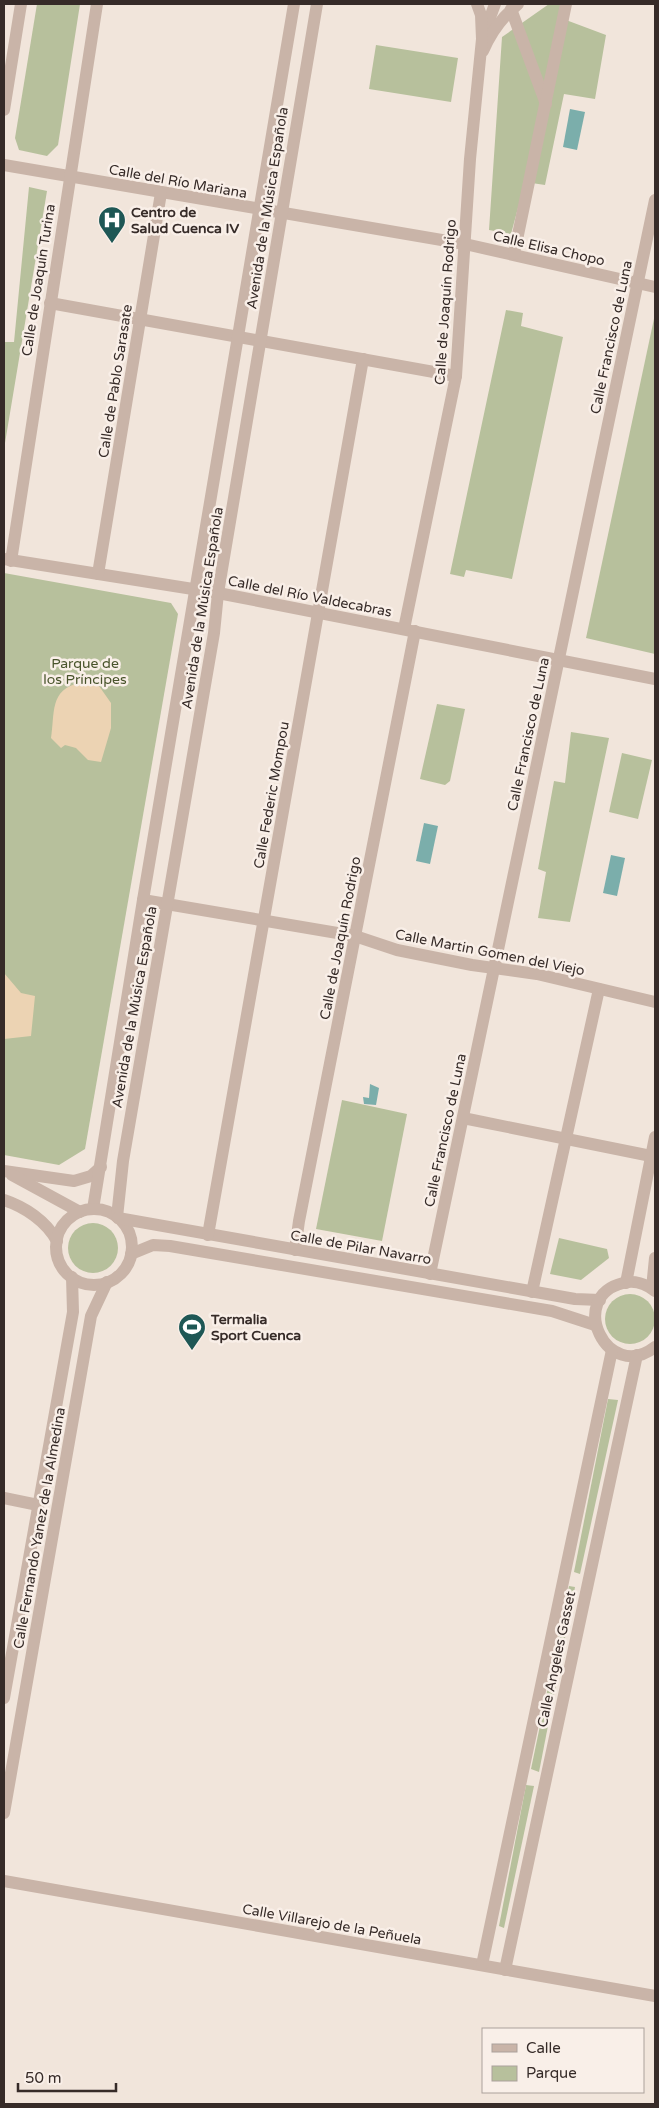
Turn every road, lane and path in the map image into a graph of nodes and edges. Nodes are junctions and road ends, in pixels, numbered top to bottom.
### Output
1 (22, 4) edge
2 (97, 4) edge
3 (294, 4) edge
4 (317, 4) edge
5 (477, 4) edge
6 (495, 4) edge
7 (566, 4) edge
8 (514, 7) edge
9 (10, 37) edge
10 (482, 39) junction
11 (479, 63) junction
12 (546, 104) junction
13 (4, 110) edge
14 (4, 165) edge
15 (69, 177) junction
16 (161, 193) junction
17 (655, 200) edge
18 (261, 210) junction
19 (281, 214) junction
20 (465, 244) junction
21 (514, 254) junction
22 (638, 284) junction
23 (655, 287) edge
24 (50, 302) junction
25 (140, 319) junction
26 (239, 337) junction
27 (260, 341) junction
28 (363, 359) junction
29 (456, 376) junction
30 (8, 560) edge
31 (98, 574) junction
32 (196, 590) junction
33 (218, 593) junction
34 (318, 612) junction
35 (409, 630) junction
36 (559, 660) junction
37 (655, 679) edge
38 (142, 900) junction
39 (166, 905) junction
40 (264, 920) junction
41 (355, 936) junction
42 (494, 968) junction
43 (599, 989) junction
44 (655, 1002) edge
45 (463, 1118) junction
46 (655, 1137) edge
47 (564, 1140) junction
48 (651, 1156) junction
49 (101, 1167) junction
50 (4, 1171) edge
51 (4, 1200) edge
52 (93, 1209) junction
53 (80, 1212) junction
54 (117, 1218) junction
55 (208, 1235) junction
56 (57, 1241) junction
57 (295, 1250) junction
58 (131, 1254) junction
59 (655, 1258) edge
60 (430, 1274) junction
61 (72, 1277) junction
62 (107, 1282) junction
63 (626, 1283) junction
64 (653, 1290) edge
65 (532, 1292) junction
66 (600, 1300) junction
67 (595, 1324) junction
68 (655, 1347) edge
69 (612, 1350) junction
70 (637, 1355) junction
71 (4, 1498) edge
72 (38, 1505) junction
73 (4, 1698) edge
74 (4, 1813) edge
75 (4, 1880) edge
76 (482, 1965) junction
77 (505, 1970) junction
78 (655, 1996) edge

1 - 9 street
2 - 15 street, Calle de Joaquín Turina
3 - 18 street, Avenida de la Música Española
4 - 19 street, Avenida de la Música Española
5 - 10 street
6 - 10 street
7 - 12 street
8 - 11 street
8 - 12 street
9 - 13 street
10 - 11 street, Calle de Joaquín Rodrigo
11 - 20 street, Calle de Joaquín Rodrigo
12 - 21 street
14 - 15 street, Calle del Río Mariana
15 - 16 street, Calle del Río Mariana
15 - 24 street, Calle de Joaquín Turina
16 - 18 street, Calle del Río Mariana
16 - 25 street, Calle de Pablo Sarasate
17 - 22 street, Calle Francisco de Luna
18 - 19 street, Calle del Río Mariana
18 - 26 street, Avenida de la Música Española
19 - 20 street, Calle del Río Mariana
19 - 27 street, Avenida de la Música Española
20 - 21 street, Calle Elisa Chopo
20 - 29 street, Calle de Joaquín Rodrigo
21 - 22 street, Calle Elisa Chopo
22 - 23 street, Calle Elisa Chopo
22 - 36 street, Calle Francisco de Luna
24 - 25 street
24 - 30 street, Calle de Joaquín Turina
25 - 26 street
25 - 31 street, Calle de Pablo Sarasate
26 - 27 street
26 - 32 street, Avenida de la Música Española
27 - 28 street
27 - 33 street, Avenida de la Música Española
28 - 29 street
28 - 34 street, Calle Federic Mompou
29 - 35 street, Calle de Joaquín Rodrigo
30 - 31 street, Calle del Río Valdecabras
31 - 32 street, Calle del Río Valdecabras
32 - 33 street, Calle del Río Valdecabras
32 - 38 street, Avenida de la Música Española
33 - 34 street, Calle del Río Valdecabras
33 - 39 street, Avenida de la Música Española
34 - 35 street, Calle del Río Valdecabras
34 - 40 street, Calle Federic Mompou
35 - 36 street, Calle del Río Valdecabras
35 - 41 street, Calle de Joaquín Rodrigo
36 - 37 street, Calle del Río Valdecabras
36 - 42 street, Calle Francisco de Luna
38 - 39 street, Calle Martin Gomen del Viejo
38 - 49 street, Avenida de la Música Española
39 - 40 street, Calle Martin Gomen del Viejo
39 - 54 street, Avenida de la Música Española
40 - 41 street, Calle Martin Gomen del Viejo
40 - 55 street, Calle Federic Mompou
41 - 42 street, Calle Martin Gomen del Viejo
41 - 57 street, Calle de Joaquín Rodrigo
42 - 43 street, Calle Martin Gomen del Viejo
42 - 45 street, Calle Francisco de Luna
43 - 44 street, Calle Martin Gomen del Viejo
43 - 47 street
45 - 47 street
45 - 60 street, Calle Francisco de Luna
46 - 48 street
47 - 48 street
47 - 65 street
48 - 63 street
49 - 50 street
49 - 52 street, Avenida de la Música Española
50 - 53 street
51 - 56 street
52 - 53 street
52 - 54 street
53 - 56 street
54 - 55 street, Calle de Pilar Navarro
54 - 58 street
55 - 57 street, Calle de Pilar Navarro
56 - 61 street
57 - 60 street, Calle de Pilar Navarro
58 - 62 street
58 - 67 street
59 - 64 street
60 - 65 street, Calle de Pilar Navarro
61 - 62 street
61 - 72 street, Calle Fernando Yanez de la Almedina
62 - 74 street, Calle Fernando Yanez de la Almedina
63 - 64 street
63 - 66 street
65 - 66 street, Calle de Pilar Navarro
66 - 67 street
67 - 69 street
68 - 70 street
69 - 70 street
69 - 76 street, Calle Angeles Gasset
70 - 77 street, Calle Angeles Gasset
71 - 72 street
72 - 73 street, Calle Fernando Yanez de la Almedina
75 - 76 street, Calle Villarejo de la Peñuela
76 - 77 street, Calle Villarejo de la Peñuela
77 - 78 street, Calle Villarejo de la Peñuela

